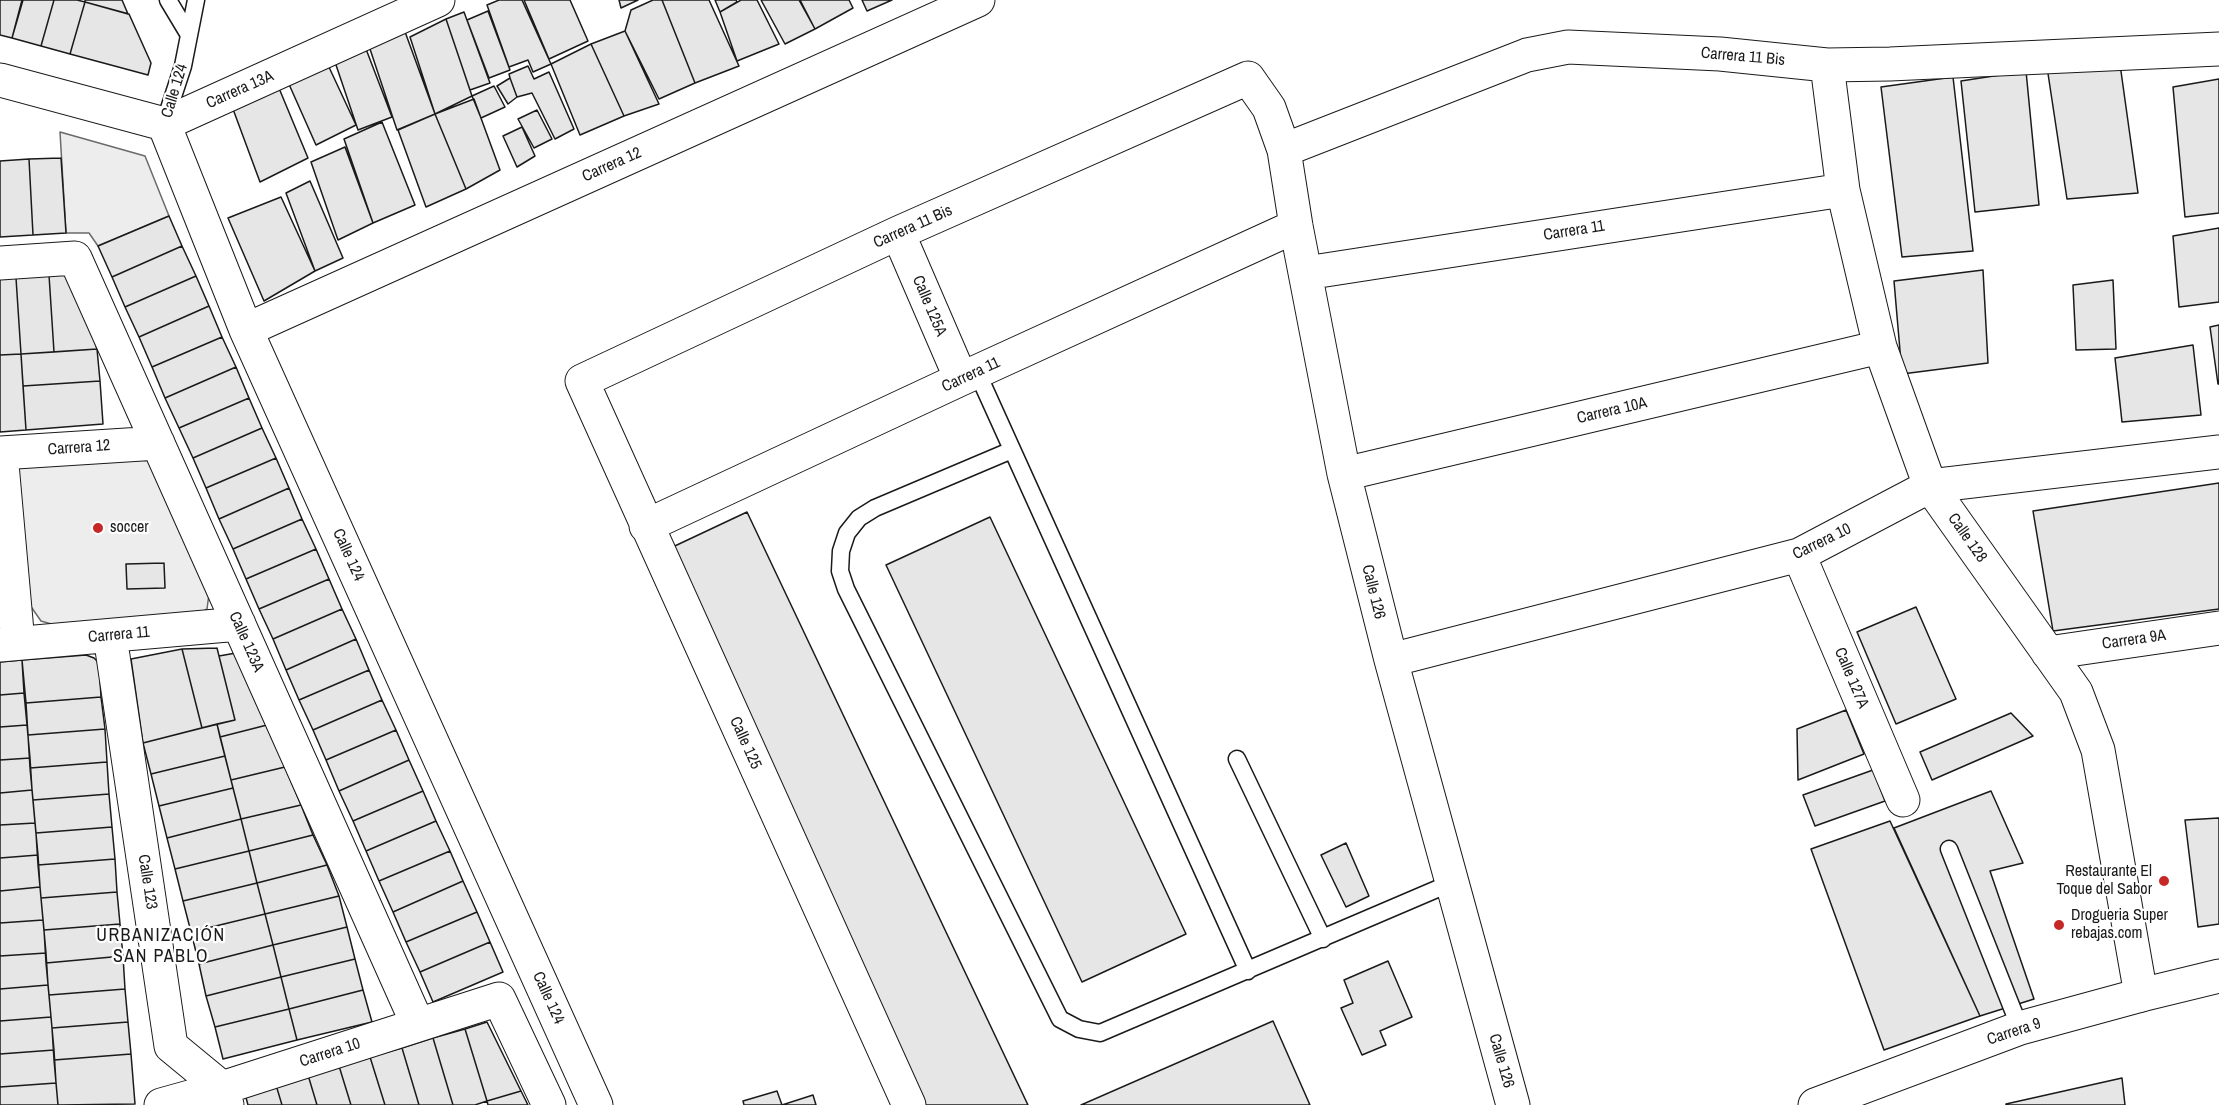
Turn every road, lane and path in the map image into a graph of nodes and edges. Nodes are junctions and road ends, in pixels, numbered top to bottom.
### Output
1 (168, 0) edge
2 (196, 0) edge
3 (438, 0) edge
4 (978, 0) edge
5 (189, 35) junction
6 (2219, 49) edge
7 (1827, 65) junction
8 (1248, 78) joint
9 (0, 81) edge
10 (164, 124) junction
11 (1284, 150) junction
12 (1843, 190) junction
13 (1296, 226) junction
14 (898, 233) junction
15 (0, 263) edge
16 (1306, 273) junction
17 (246, 330) junction
18 (1880, 347) junction
19 (969, 375) junction
20 (582, 381) joint
21 (158, 443) junction
22 (1012, 450) junction
23 (2219, 452) edge
24 (1, 453) edge
25 (1344, 474) junction
26 (1930, 486) junction
27 (646, 526) junction
28 (1799, 555) junction
29 (239, 624) junction
30 (2219, 628) edge
31 (110, 636) junction
32 (9, 644) edge
33 (2048, 653) junction
34 (1390, 660) junction
35 (1237, 759) dead end
36 (1903, 800) dead end
37 (1949, 849) dead end
38 (1451, 883) junction
39 (1323, 939) junction
40 (1248, 971) junction
41 (2219, 976) edge
42 (2141, 995) junction
43 (418, 1025) junction
44 (2020, 1028) junction
45 (225, 1096) edge
46 (161, 1105) edge
47 (549, 1105) edge
48 (596, 1105) edge
49 (909, 1105) edge
50 (1513, 1105) edge
51 (1815, 1105) edge

1 - 5 lane
2 - 5 lane, Calle 124
3 - 10 street, Carrera 13A
4 - 17 street, Carrera 12
5 - 10 lane, Calle 124
6 - 7 street, Carrera 11 Bis
7 - 11 street, Carrera 11 Bis
7 - 12 street, Calle 128
8 - 11 street, Calle 126
8 - 14 street, Carrera 11 Bis
9 - 10 street
10 - 17 street, Calle 124
11 - 13 street, Calle 126
12 - 16 street, Carrera 11
12 - 18 street, Calle 128
13 - 16 street, Calle 126
13 - 19 street, Carrera 11
14 - 19 street, Calle 125A
14 - 20 street, Carrera 11 Bis
15 - 21 street, Calle 123A
16 - 25 street, Calle 126
17 - 48 street, Calle 124
18 - 25 street, Carrera 10A
18 - 26 street, Calle 128
19 - 22 lane
19 - 27 street, Carrera 11
20 - 27 street, Calle 125
21 - 24 street, Carrera 12
21 - 29 street, Calle 123A
22 - 40 lane
22 - 40 lane
23 - 26 street, Carrera 10
24 - 32 street
25 - 34 street, Calle 126
26 - 28 street, Carrera 10
26 - 33 street, Calle 128
27 - 49 street, Calle 125
28 - 34 street, Carrera 10
28 - 36 street, Calle 127A
29 - 31 street, Carrera 11
29 - 43 street, Calle 123A
30 - 33 street, Carrera 9A
31 - 32 street, Carrera 11
31 - 45 street, Calle 123
33 - 42 street, Calle 128
34 - 38 street, Calle 126
35 - 39 lane
37 - 44 lane
38 - 39 lane
38 - 50 street, Calle 126
39 - 40 lane
41 - 42 street, Carrera 9
42 - 44 street, Carrera 9
43 - 45 street, Carrera 10
43 - 47 street, Carrera 10
44 - 51 street, Carrera 9
45 - 46 street, Carrera 10

